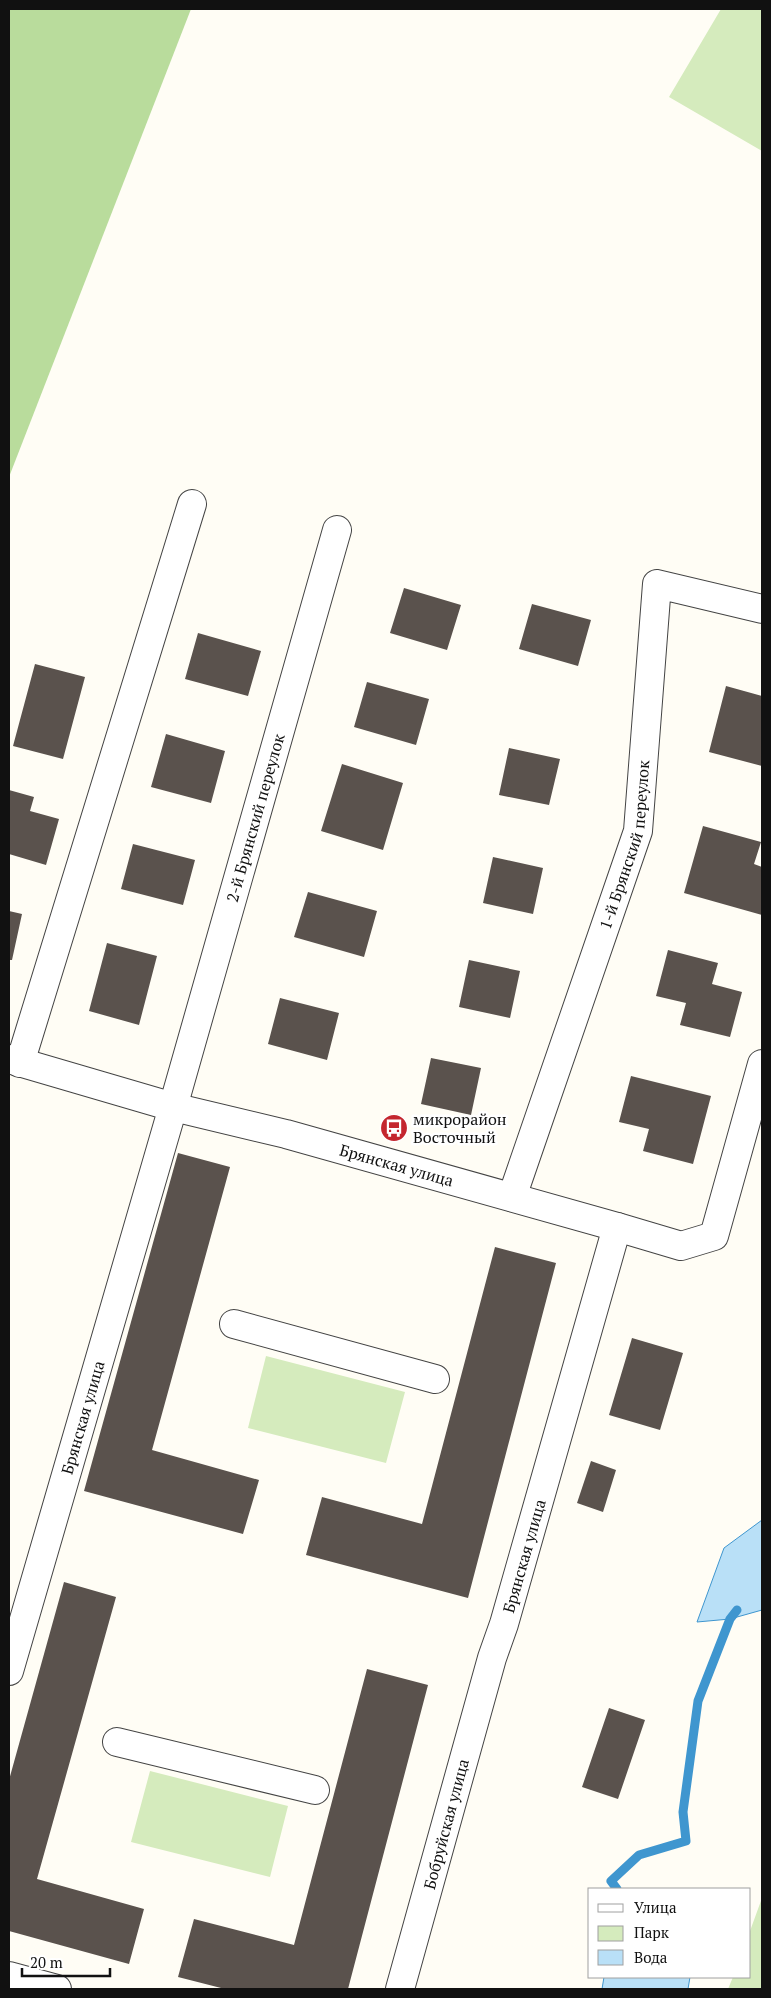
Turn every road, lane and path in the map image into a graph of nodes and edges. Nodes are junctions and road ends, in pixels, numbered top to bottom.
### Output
1 (192, 504) dead end
2 (337, 530) dead end
3 (762, 609) edge
4 (14, 1061) edge
5 (762, 1064) edge
6 (173, 1107) junction
7 (512, 1197) junction
8 (617, 1227) junction
9 (234, 1324) dead end
10 (434, 1379) dead end
11 (492, 1658) joint
12 (9, 1671) edge
13 (117, 1742) dead end
14 (315, 1790) dead end
15 (9, 1976) edge
16 (57, 1989) edge
17 (400, 1989) edge

1 - 4 street
2 - 6 street, 2-й Брянский переулок
3 - 7 street, 1-й Брянский переулок
4 - 6 street
5 - 8 street
6 - 7 street, Брянская улица
6 - 12 street, Брянская улица
7 - 8 street, Брянская улица
8 - 11 street, Брянская улица
9 - 10 street
11 - 17 street, Бобруйская улица
13 - 14 street
15 - 16 street

